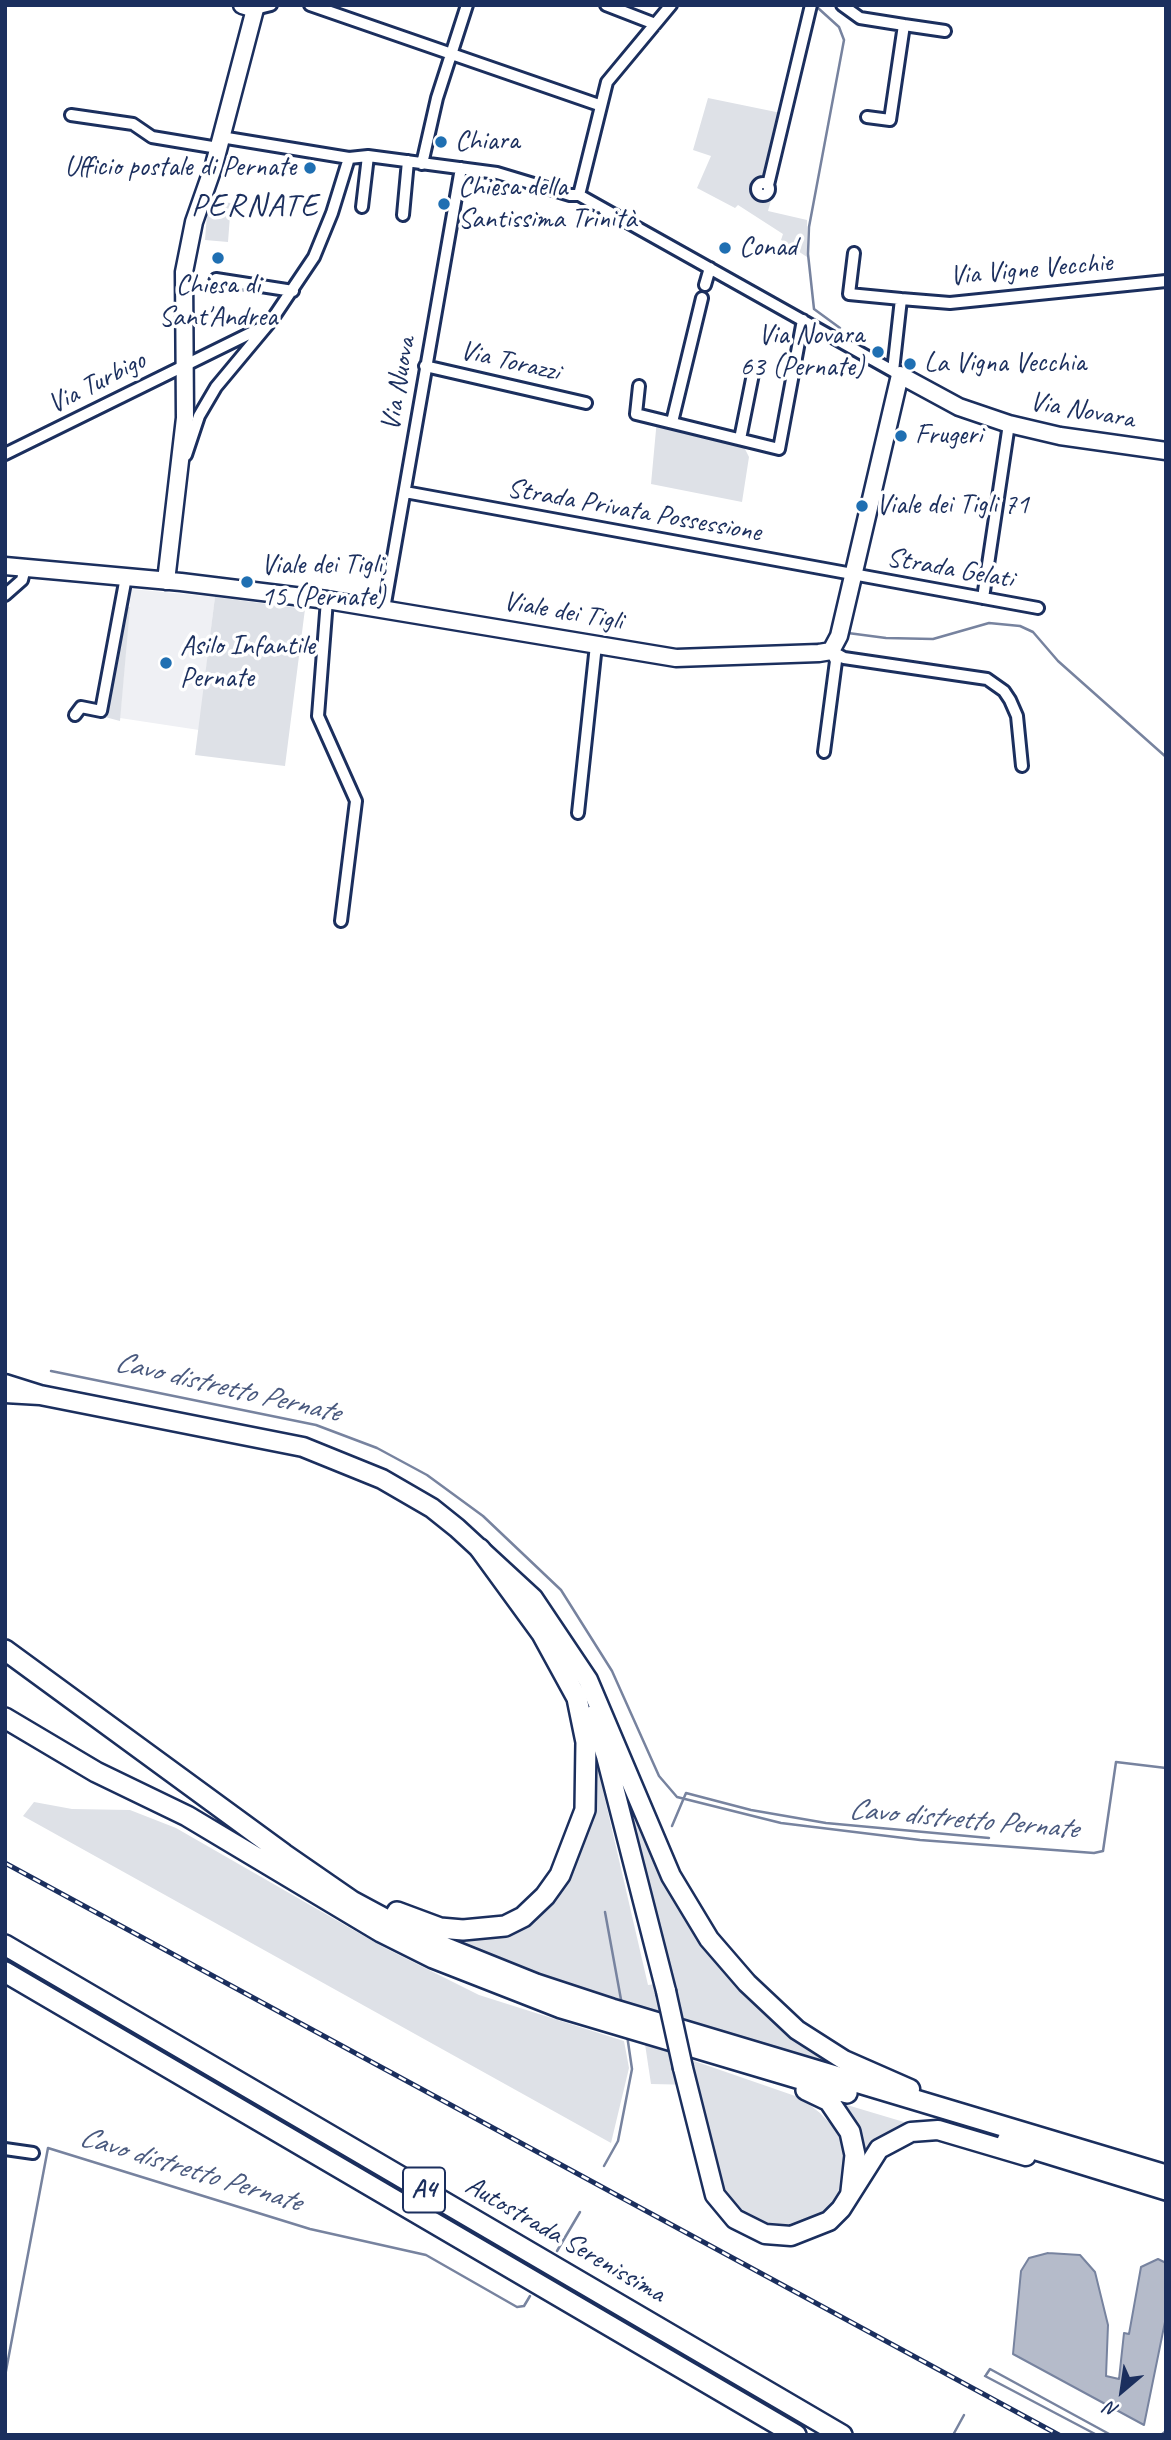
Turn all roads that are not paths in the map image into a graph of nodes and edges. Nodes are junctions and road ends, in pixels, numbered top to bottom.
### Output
1 (310, 5) edge
2 (467, 5) edge
3 (606, 5) edge
4 (671, 5) edge
5 (811, 5) edge
6 (256, 6) edge
7 (846, 7) edge
8 (335, 11) edge
9 (655, 24) junction
10 (904, 25) junction
11 (945, 31) dead end
12 (450, 54) junction
13 (599, 106) junction
14 (71, 115) dead end
15 (867, 117) dead end
16 (220, 142) junction
17 (368, 156) junction
18 (349, 158) junction
19 (408, 161) junction
20 (422, 164) junction
21 (461, 168) junction
22 (768, 185) dead end
23 (579, 195) junction
24 (362, 207) dead end
25 (403, 215) dead end
26 (854, 253) dead end
27 (709, 268) junction
28 (216, 279) dead end
29 (1166, 281) edge
30 (705, 285) dead end
31 (293, 291) junction
32 (702, 298) dead end
33 (901, 299) junction
34 (803, 320) junction
35 (266, 326) junction
36 (185, 364) junction
37 (425, 366) junction
38 (754, 369) dead end
39 (901, 380) junction
40 (639, 386) dead end
41 (586, 402) dead end
42 (192, 417) junction
43 (672, 422) junction
44 (1009, 424) junction
45 (740, 439) junction
46 (1166, 451) edge
47 (5, 454) edge
48 (405, 492) junction
49 (5, 566) edge
50 (25, 568) junction
51 (854, 575) junction
52 (126, 577) junction
53 (166, 581) junction
54 (5, 595) edge
55 (983, 598) junction
56 (327, 600) junction
57 (1038, 608) dead end
58 (384, 609) junction
59 (596, 645) junction
60 (831, 651) junction
61 (75, 715) dead end
62 (824, 752) dead end
63 (1022, 766) dead end
64 (578, 813) dead end
65 (341, 921) dead end
66 (5, 1384) edge
67 (5, 1393) edge
68 (40, 1395) junction
69 (480, 1549) junction
70 (5, 1650) edge
71 (5, 1718) edge
72 (284, 1854) junction
73 (5, 1945) edge
74 (5, 1972) edge
75 (624, 2020) junction
76 (694, 2048) junction
77 (1078, 2148) junction
78 (5, 2149) edge
79 (33, 2152) dead end
80 (1088, 2166) junction
81 (1166, 2175) edge
82 (1166, 2190) edge
83 (851, 2191) junction
84 (796, 2435) edge
85 (842, 2435) edge

1 - 8 street
2 - 12 street
3 - 9 street
4 - 9 street
5 - 22 street
6 - 16 main road
7 - 10 street
8 - 12 street
9 - 13 street
10 - 11 street
10 - 15 street
12 - 13 street
12 - 20 street
13 - 23 street
14 - 16 street, Via Novara
16 - 18 street, Via Novara
16 - 36 main road
17 - 18 street, Via Novara
17 - 19 street, Via Novara
17 - 24 street
18 - 31 street, Via Turbigo
19 - 20 street, Via Novara
19 - 25 street
20 - 21 street, Via Novara
21 - 23 street, Via Novara
21 - 37 street, Via Nuova
23 - 27 street, Via Novara
26 - 33 street, Via Vigne Vecchie
27 - 30 street
27 - 34 street, Via Novara
28 - 31 street
29 - 33 street, Via Vigne Vecchie
31 - 35 street, Via Turbigo
32 - 43 street
33 - 39 street
34 - 39 street, Via Novara
34 - 45 street
35 - 36 street, Via Turbigo
35 - 42 street
36 - 42 main road
36 - 47 street, Via Turbigo
37 - 41 street, Via Torazzi
37 - 48 street, Via Nuova
38 - 45 street
39 - 44 main road, Via Novara
39 - 51 main road
40 - 43 street
42 - 53 main road
43 - 45 street
44 - 46 main road, Via Novara
44 - 55 street
48 - 51 street, Strada Privata Possessione
48 - 58 street, Via Nuova
49 - 50 main road, Viale dei Tigli
50 - 52 main road, Viale dei Tigli
50 - 54 street
51 - 55 street, Strada Gelati
51 - 60 main road
52 - 53 main road, Viale dei Tigli
52 - 61 street
53 - 56 main road, Viale dei Tigli
55 - 57 street, Strada Gelati
56 - 58 main road, Viale dei Tigli
56 - 65 street
58 - 59 main road, Viale dei Tigli
59 - 60 main road, Viale dei Tigli
59 - 64 street
60 - 62 street
60 - 63 street
66 - 68 main road
67 - 68 main road
68 - 69 main road
69 - 72 highway
69 - 77 main road
69 - 83 main road, bridge
70 - 72 highway
71 - 75 highway
72 - 75 highway
73 - 85 highway, Autostrada Serenissima / A4
74 - 84 highway, Autostrada Serenissima / A4
75 - 76 highway
75 - 77 highway
76 - 80 highway
76 - 83 highway
77 - 81 highway
78 - 79 street
80 - 82 highway
80 - 83 main road

